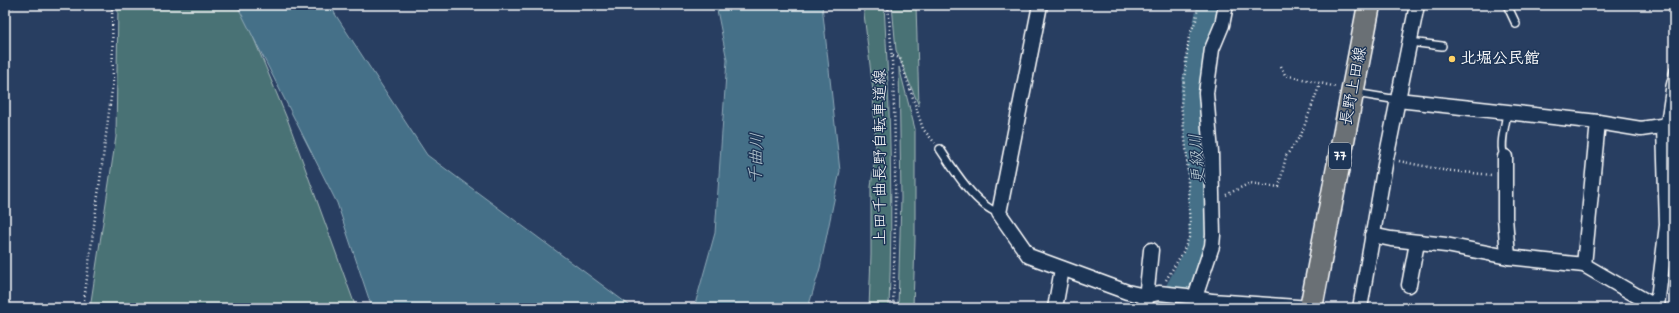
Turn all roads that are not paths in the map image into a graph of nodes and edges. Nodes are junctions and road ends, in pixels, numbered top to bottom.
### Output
1 (1040, 5) edge
2 (1226, 5) edge
3 (1369, 5) edge
4 (1417, 5) edge
5 (1507, 5) edge
6 (1516, 24) dead end
7 (1410, 42) junction
8 (1442, 46) dead end
9 (1674, 70) edge
10 (1353, 92) junction
11 (1398, 100) junction
12 (1507, 112) junction
13 (1598, 122) junction
14 (1669, 126) edge
15 (940, 149) road end
16 (1505, 157) joint
17 (1000, 213) junction
18 (1372, 235) junction
19 (1417, 242) junction
20 (1151, 250) dead end
21 (1508, 257) junction
22 (1584, 265) junction
23 (1062, 269) junction
24 (1409, 285) dead end
25 (1191, 297) junction
26 (1152, 298) edge
27 (1232, 305) edge
28 (1658, 307) edge
29 (1055, 308) edge
30 (1311, 308) edge
31 (1360, 308) edge

1 - 17 street
2 - 25 street
3 - 10 main road, 長野上田線 / 77
4 - 7 street
5 - 6 lane
7 - 8 lane
7 - 11 street
9 - 14 lane
10 - 11 lane
10 - 30 main road, 長野上田線 / 77
11 - 12 street
11 - 18 street
12 - 13 street
12 - 16 lane
13 - 14 street
13 - 22 street
14 - 28 street
15 - 17 lane
16 - 21 street
17 - 23 street
18 - 19 street
18 - 31 street
19 - 21 street
19 - 24 street
20 - 26 street
21 - 22 street
22 - 28 street
23 - 26 street
23 - 29 street
25 - 26 street
25 - 27 street
27 - 30 street

